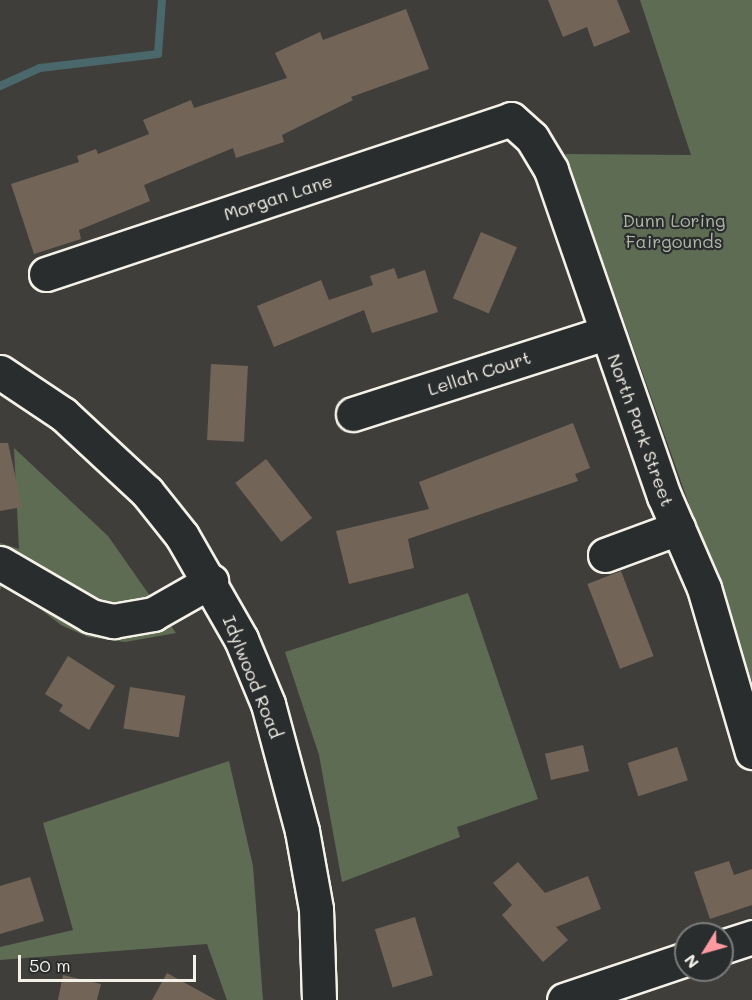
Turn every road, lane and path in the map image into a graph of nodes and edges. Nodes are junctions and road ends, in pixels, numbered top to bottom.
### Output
1 (511, 120) joint
2 (46, 274) dead end
3 (605, 333) junction
4 (0, 372) edge
5 (353, 414) dead end
6 (678, 528) junction
7 (605, 555) dead end
8 (0, 563) edge
9 (211, 581) junction
10 (752, 752) edge
11 (752, 937) edge
12 (734, 943) edge
13 (674, 963) edge
14 (319, 1000) edge
15 (564, 1000) edge

1 - 2 street, Morgan Lane
1 - 3 street, North Park Street
3 - 5 street, Lellah Court
3 - 6 street, North Park Street
4 - 9 street, Idylwood Road
6 - 7 street
6 - 10 street, North Park Street
8 - 9 street
9 - 14 street, Idylwood Road
11 - 12 street
13 - 15 street

